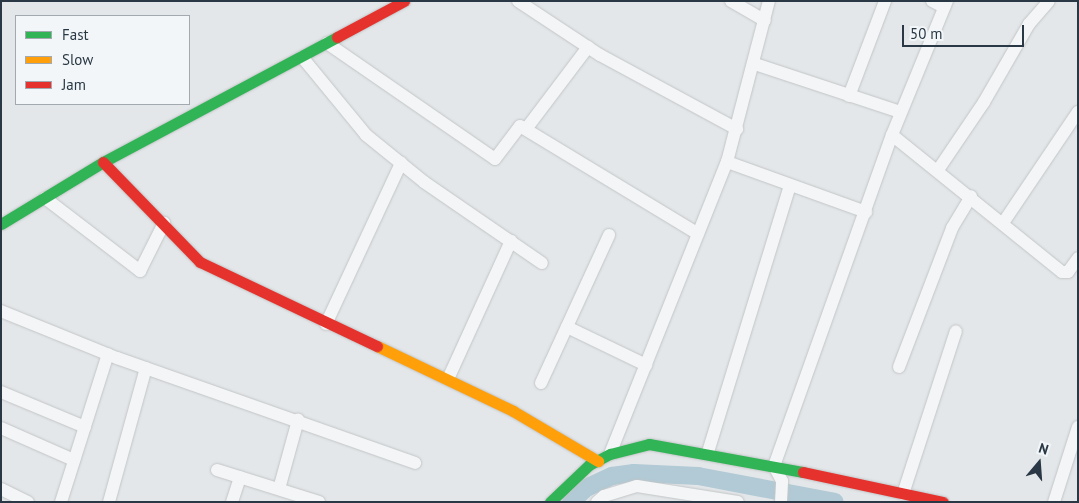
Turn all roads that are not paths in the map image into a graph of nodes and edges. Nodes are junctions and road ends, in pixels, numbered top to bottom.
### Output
1 (404, 1) edge
2 (518, 1) edge
3 (731, 1) edge
4 (769, 1) edge
5 (885, 1) edge
6 (1049, 1) edge
7 (941, 3) edge
8 (765, 21) junction
9 (327, 43) junction
10 (588, 47) junction
11 (302, 57) junction
12 (755, 64) junction
13 (849, 96) junction
14 (900, 112) junction
15 (1078, 112) edge
16 (526, 129) junction
17 (736, 129) junction
18 (892, 134) junction
19 (103, 162) junction
20 (727, 162) junction
21 (401, 163) junction
22 (938, 170) junction
23 (790, 186) junction
24 (971, 196) junction
25 (45, 198) junction
26 (866, 212) junction
27 (164, 223) junction
28 (1003, 223) junction
29 (1, 224) edge
30 (698, 234) junction
31 (609, 235) dead end
32 (511, 241) junction
33 (1078, 258) edge
34 (542, 262) dead end
35 (1, 310) edge
36 (326, 324) junction
37 (567, 327) junction
38 (956, 331) dead end
39 (108, 354) junction
40 (646, 365) junction
41 (899, 367) dead end
42 (146, 368) junction
43 (448, 379) junction
44 (541, 384) dead end
45 (1, 392) edge
46 (298, 420) junction
47 (1078, 426) edge
48 (85, 427) junction
49 (1, 428) edge
50 (708, 452) junction
51 (610, 454) junction
52 (74, 460) junction
53 (598, 461) junction
54 (415, 463) dead end
55 (774, 466) junction
56 (218, 470) dead end
57 (240, 477) junction
58 (1, 489) edge
59 (279, 489) junction
60 (904, 494) junction
61 (686, 497) edge
62 (28, 502) edge
63 (61, 502) edge
64 (109, 502) edge
65 (232, 502) edge
66 (319, 502) edge
67 (550, 502) edge
68 (597, 502) edge
69 (738, 502) edge
70 (781, 502) edge
71 (944, 502) edge
72 (1054, 502) edge

1 - 9 street
2 - 10 street
3 - 8 street
4 - 8 street
5 - 13 street
6 - 22 street
7 - 14 street
8 - 12 street
9 - 11 street
9 - 16 street
10 - 16 street
10 - 17 street
11 - 19 street
11 - 21 street
12 - 13 street
12 - 17 street
13 - 14 street
14 - 18 street
15 - 28 street
16 - 30 street
17 - 20 street
18 - 22 street
18 - 26 street
19 - 25 street
19 - 27 street
20 - 23 street
20 - 30 street
21 - 32 street
21 - 36 street
22 - 24 street
23 - 26 street
23 - 50 street
24 - 28 street
24 - 41 street
25 - 27 street
25 - 29 street
26 - 55 street
27 - 36 street
28 - 33 street
30 - 40 street
31 - 37 street
32 - 34 street
32 - 43 street
35 - 39 street
36 - 43 street
37 - 40 street
37 - 44 street
38 - 60 street
39 - 42 street
39 - 48 street
40 - 51 street
42 - 46 street
42 - 64 street
43 - 53 street
45 - 48 street
46 - 54 street
46 - 59 street
47 - 72 street
48 - 52 street
49 - 52 street
50 - 51 street
50 - 55 street
51 - 53 street
52 - 63 street
53 - 67 street
55 - 60 street
55 - 70 street
56 - 57 street
57 - 59 street
57 - 65 street
58 - 62 street
59 - 66 street
60 - 71 street
61 - 68 street
61 - 69 street

